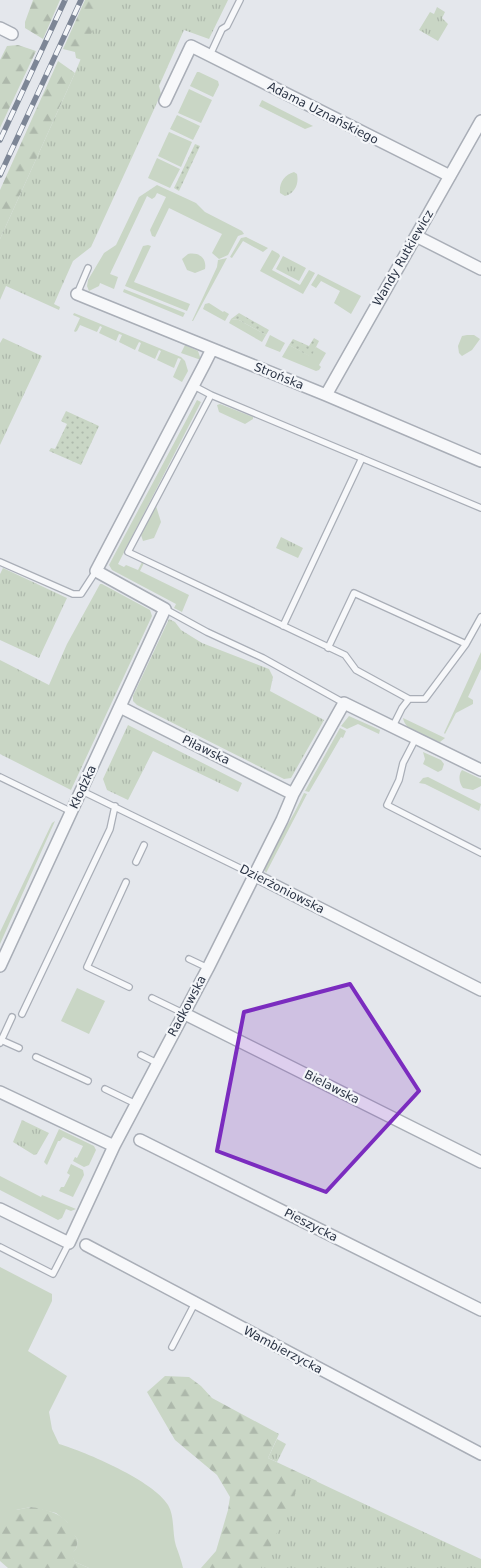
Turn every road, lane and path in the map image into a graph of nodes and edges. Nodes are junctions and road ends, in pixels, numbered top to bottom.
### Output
1 (240, 0) edge
2 (0, 28) edge
3 (12, 34) dead end
4 (210, 55) junction
5 (165, 101) dead end
6 (481, 121) edge
7 (450, 176) junction
8 (416, 236) junction
9 (88, 268) dead end
10 (481, 269) edge
11 (77, 294) joint
12 (212, 348) junction
13 (194, 386) junction
14 (326, 394) junction
15 (211, 395) junction
16 (362, 458) junction
17 (481, 461) edge
18 (481, 508) edge
19 (0, 562) edge
20 (96, 572) junction
21 (165, 609) junction
22 (481, 617) edge
23 (283, 626) junction
24 (466, 644) junction
25 (328, 648) junction
26 (409, 699) junction
27 (344, 702) junction
28 (120, 707) junction
29 (393, 726) junction
30 (416, 738) junction
31 (481, 770) edge
32 (0, 777) edge
33 (82, 791) junction
34 (293, 794) junction
35 (115, 806) junction
36 (72, 812) junction
37 (144, 845) dead end
38 (481, 853) edge
39 (136, 862) dead end
40 (254, 875) junction
41 (126, 882) dead end
42 (189, 959) dead end
43 (0, 966) edge
44 (208, 968) junction
45 (130, 987) dead end
46 (481, 990) edge
47 (152, 998) dead end
48 (22, 1014) dead end
49 (183, 1014) junction
50 (12, 1018) dead end
51 (1, 1042) edge
52 (19, 1048) dead end
53 (141, 1055) dead end
54 (36, 1057) dead end
55 (157, 1063) junction
56 (88, 1081) dead end
57 (105, 1089) dead end
58 (0, 1092) edge
59 (136, 1104) junction
60 (140, 1140) dead end
61 (114, 1146) junction
62 (481, 1162) edge
63 (0, 1208) edge
64 (69, 1243) junction
65 (86, 1246) dead end
66 (0, 1247) edge
67 (195, 1303) junction
68 (481, 1310) edge
69 (172, 1346) dead end
70 (481, 1454) edge

1 - 4 lane
2 - 3 street
4 - 5 street, Adama Uznańskiego
4 - 7 street, Adama Uznańskiego
6 - 7 street, Wandy Rutkiewicz
7 - 8 street, Wandy Rutkiewicz
8 - 10 street
8 - 14 street, Wandy Rutkiewicz
9 - 11 lane
11 - 12 street, Strońska
12 - 13 street
12 - 14 street, Strońska
13 - 15 lane
13 - 20 street
14 - 17 street, Strońska
15 - 16 lane
15 - 23 lane
16 - 18 lane
16 - 23 lane
19 - 20 lane
20 - 21 street
21 - 27 lane
21 - 28 street, Kłodzka
22 - 24 lane
23 - 25 lane
24 - 25 lane
24 - 26 lane
25 - 26 lane
26 - 29 lane
27 - 29 street
27 - 34 street, Radkowska
28 - 33 street, Kłodzka
28 - 34 street, Piławska
29 - 30 street
30 - 31 street
30 - 38 lane
32 - 36 lane
33 - 35 lane, Dzierżoniowska
33 - 36 street, Kłodzka
34 - 40 street, Radkowska
35 - 40 lane, Dzierżoniowska
35 - 48 lane
36 - 43 street, Kłodzka
37 - 39 lane
40 - 44 street, Radkowska
40 - 46 street, Dzierżoniowska
41 - 45 lane
42 - 44 lane
44 - 49 street, Radkowska
47 - 49 lane
49 - 55 street, Radkowska
49 - 62 street, Bielawska
50 - 51 lane
51 - 52 lane
53 - 55 lane
54 - 56 lane
55 - 59 street, Radkowska
57 - 59 lane
58 - 61 street
59 - 61 street, Radkowska
60 - 68 street, Pieszycka
61 - 64 street, Radkowska
63 - 64 street
64 - 66 lane
65 - 67 street, Wambierzycka
67 - 69 lane
67 - 70 street, Wambierzycka

